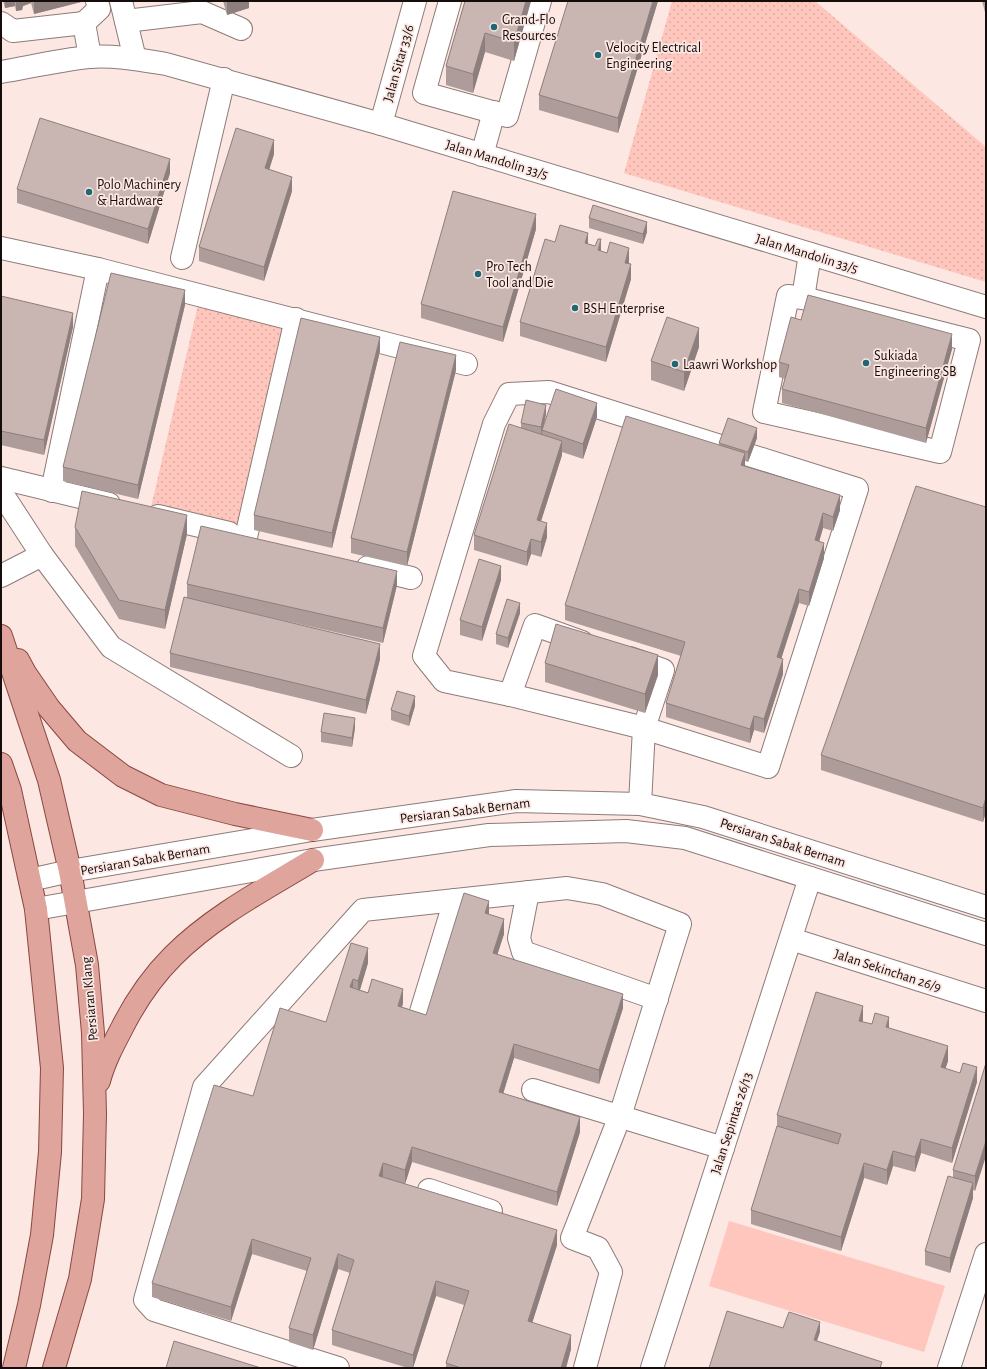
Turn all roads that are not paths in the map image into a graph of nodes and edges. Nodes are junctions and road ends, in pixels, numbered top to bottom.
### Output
1 (97, 1) edge
2 (416, 1) edge
3 (450, 1) edge
4 (540, 1) edge
5 (123, 11) edge
6 (1, 23) edge
7 (84, 23) junction
8 (241, 29) dead end
9 (90, 57) junction
10 (135, 58) junction
11 (1, 72) edge
12 (224, 80) junction
13 (494, 112) junction
14 (381, 124) junction
15 (482, 155) junction
16 (1, 248) edge
17 (810, 254) junction
18 (182, 258) dead end
19 (98, 269) junction
20 (803, 298) junction
21 (986, 307) edge
22 (296, 319) junction
23 (466, 364) dead end
24 (1, 478) edge
25 (52, 490) junction
26 (1, 492) edge
27 (42, 555) junction
28 (351, 563) edge
29 (1, 576) edge
30 (411, 578) dead end
31 (1, 630) edge
32 (1, 636) edge
33 (510, 695) junction
34 (644, 728) junction
35 (291, 756) dead end
36 (1, 764) edge
37 (640, 804) junction
38 (312, 830) junction
39 (313, 860) junction
40 (70, 871) junction
41 (810, 878) junction
42 (30, 880) junction
43 (528, 892) junction
44 (455, 900) junction
45 (76, 901) junction
46 (986, 907) edge
47 (36, 909) junction
48 (986, 934) edge
49 (791, 939) junction
50 (656, 999) junction
51 (986, 1001) edge
52 (420, 1014) edge
53 (533, 1090) dead end
54 (94, 1096) junction
55 (620, 1116) junction
56 (723, 1148) junction
57 (429, 1190) edge
58 (512, 1218) edge
59 (985, 1258) edge
60 (14, 1368) edge
61 (54, 1368) edge
62 (338, 1368) edge
63 (585, 1368) edge
64 (652, 1368) edge
65 (949, 1368) edge

1 - 7 street
2 - 14 street, Jalan Sitar 33/6
3 - 13 street
4 - 13 street
5 - 8 street
5 - 10 street
6 - 7 street
7 - 9 street
9 - 10 street, Jalan Mandolin 33/5
9 - 11 street, Jalan Mandolin 33/5
10 - 12 street, Jalan Mandolin 33/5
12 - 14 street, Jalan Mandolin 33/5
12 - 18 street
13 - 15 street
14 - 15 street, Jalan Mandolin 33/5
15 - 17 street, Jalan Mandolin 33/5
16 - 19 street
17 - 20 street
17 - 21 street, Jalan Mandolin 33/5
19 - 22 street
19 - 25 street
20 - 20 street
22 - 23 street
22 - 25 street
24 - 25 street
26 - 27 street
27 - 29 street
27 - 35 street
28 - 30 street
31 - 38 main road
32 - 40 main road, Persiaran Klang
33 - 34 street
33 - 34 street
33 - 34 street
34 - 37 street
36 - 42 main road
37 - 38 street, Persiaran Sabak Bernam
37 - 46 street, Persiaran Sabak Bernam
38 - 40 street, Persiaran Sabak Bernam
39 - 41 street, Persiaran Sabak Bernam
39 - 45 street, Persiaran Sabak Bernam
39 - 54 main road
40 - 42 street, Persiaran Sabak Bernam
40 - 45 main road, Persiaran Klang
41 - 48 street, Persiaran Sabak Bernam
41 - 49 street, Jalan Sepintas 26/13
42 - 47 main road
43 - 44 street
43 - 50 street
43 - 50 street
44 - 52 street
44 - 62 street
45 - 47 street, Persiaran Sabak Bernam
45 - 54 main road, Persiaran Klang
47 - 60 main road
49 - 51 street, Jalan Sekinchan 26/9
49 - 56 street, Jalan Sepintas 26/13
50 - 55 street
53 - 55 street
54 - 61 main road, Persiaran Klang
55 - 56 street
55 - 63 street
56 - 64 street, Jalan Sepintas 26/13
57 - 58 street
59 - 65 street

